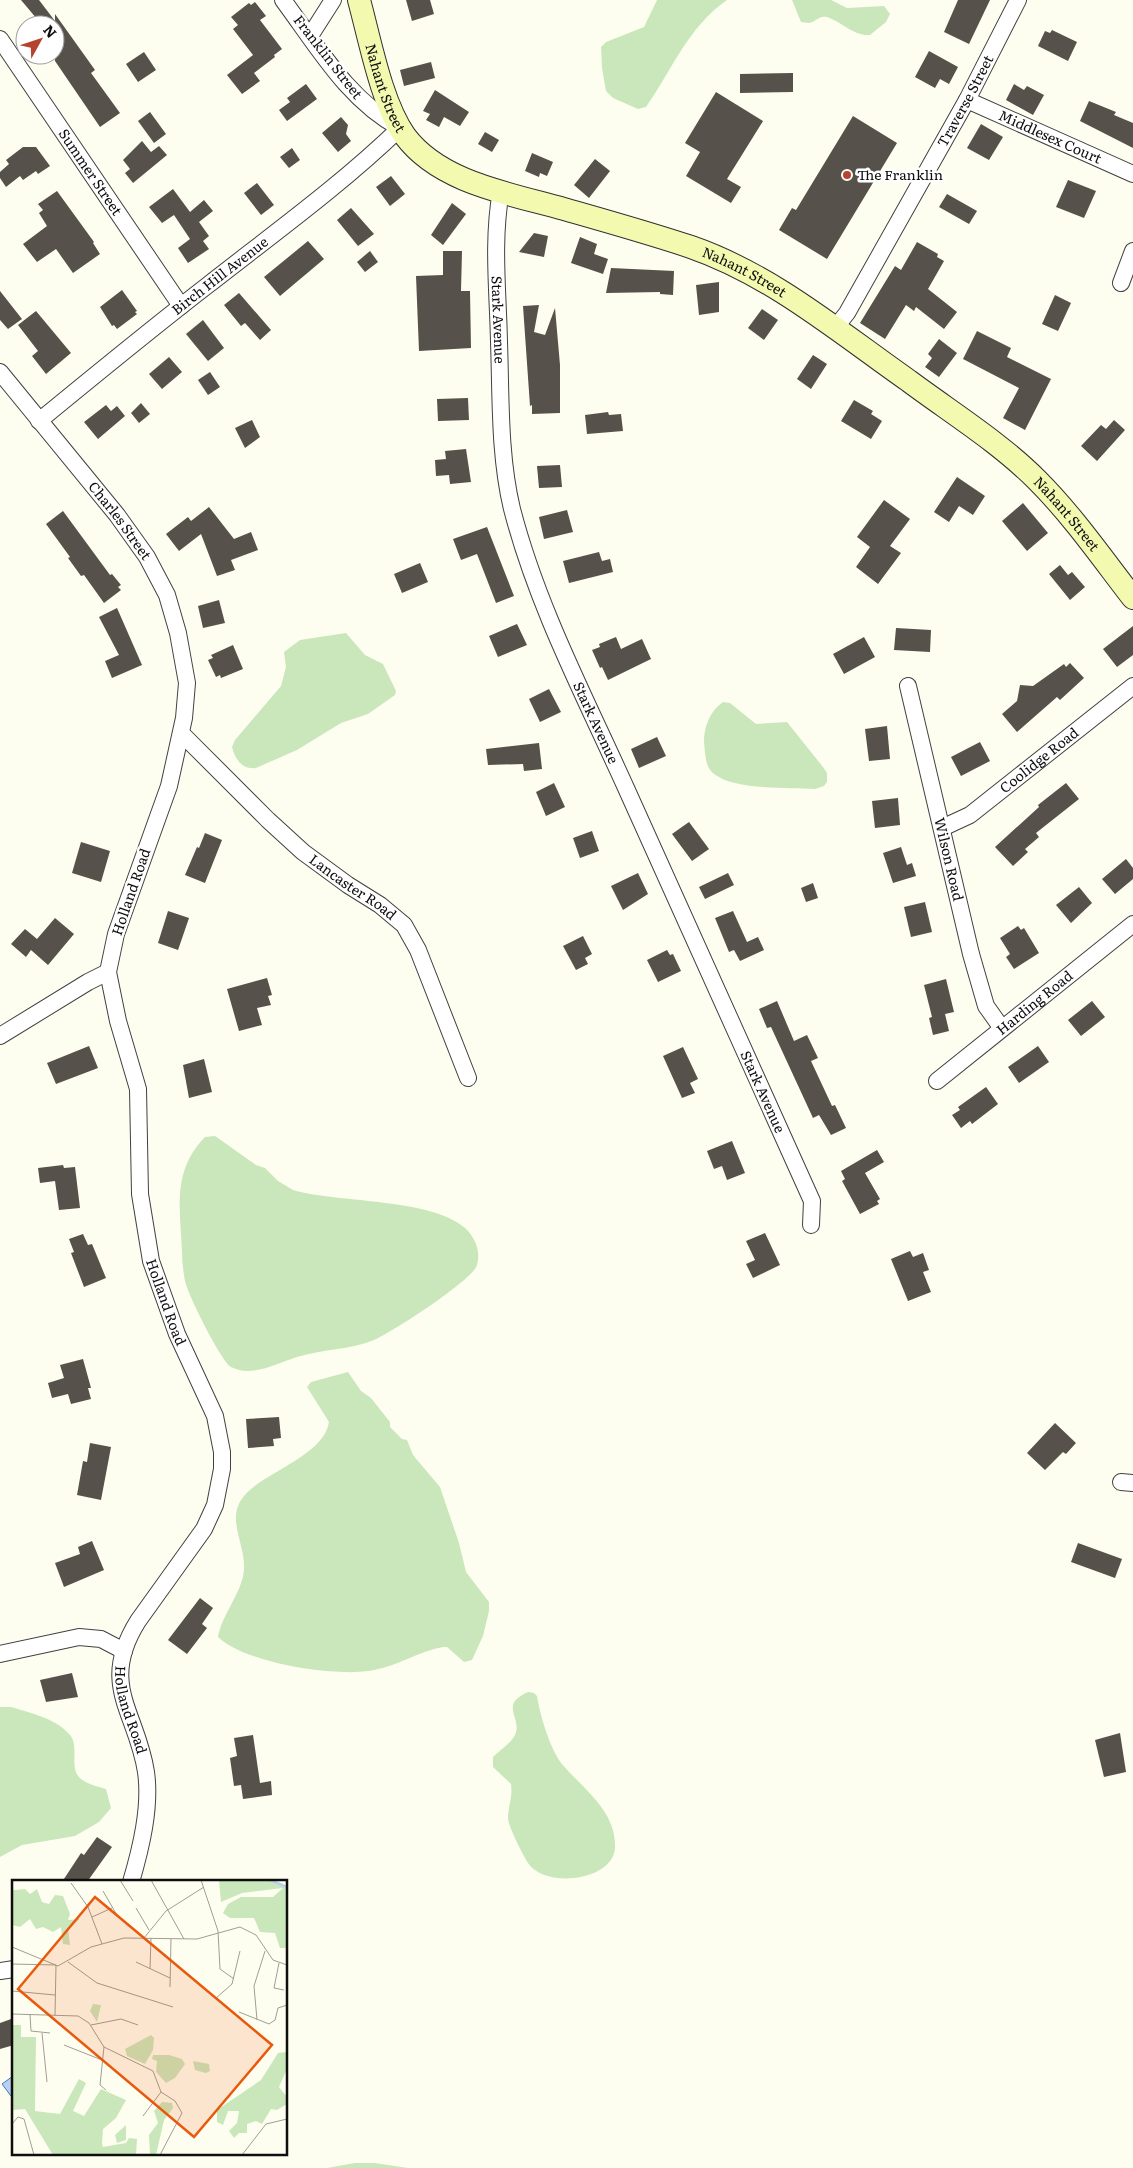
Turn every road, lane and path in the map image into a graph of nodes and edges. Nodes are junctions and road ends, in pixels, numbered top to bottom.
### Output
1 (284, 0) edge
2 (333, 0) edge
3 (359, 0) edge
4 (1018, 0) edge
5 (310, 36) junction
6 (0, 39) edge
7 (967, 100) junction
8 (400, 128) junction
9 (1133, 174) edge
10 (501, 191) junction
11 (1133, 251) edge
12 (1122, 282) dead end
13 (181, 306) junction
14 (835, 328) junction
15 (0, 372) edge
16 (39, 421) junction
17 (1133, 598) edge
18 (908, 686) dead end
19 (1133, 686) edge
20 (187, 696) joint
21 (182, 734) junction
22 (942, 828) junction
23 (1133, 924) edge
24 (108, 972) junction
25 (1001, 1027) junction
26 (0, 1036) edge
27 (468, 1078) dead end
28 (936, 1081) dead end
29 (811, 1225) dead end
30 (124, 1651) junction
31 (0, 1654) edge
32 (131, 1880) edge

1 - 5 street, Franklin Street
2 - 5 street
3 - 8 main road, Nahant Street
4 - 7 street, Traverse Street
5 - 8 street, Franklin Street
6 - 13 street, Summer Street
7 - 9 street, Middlesex Court
7 - 14 street, Traverse Street
8 - 10 main road, Nahant Street
8 - 13 street, Birch Hill Avenue
10 - 14 main road, Nahant Street
10 - 29 street, Stark Avenue
11 - 12 street
13 - 16 street, Birch Hill Avenue
14 - 17 main road, Nahant Street
15 - 16 street, Charles Street
16 - 20 street, Charles Street
18 - 22 street, Wilson Road
19 - 22 street, Coolidge Road
20 - 21 street, Holland Road
21 - 24 street, Holland Road
21 - 27 street, Lancaster Road
22 - 25 street, Wilson Road
23 - 25 street, Harding Road
24 - 26 street
24 - 30 street, Holland Road
25 - 28 street, Harding Road
30 - 31 street
30 - 32 street, Holland Road

